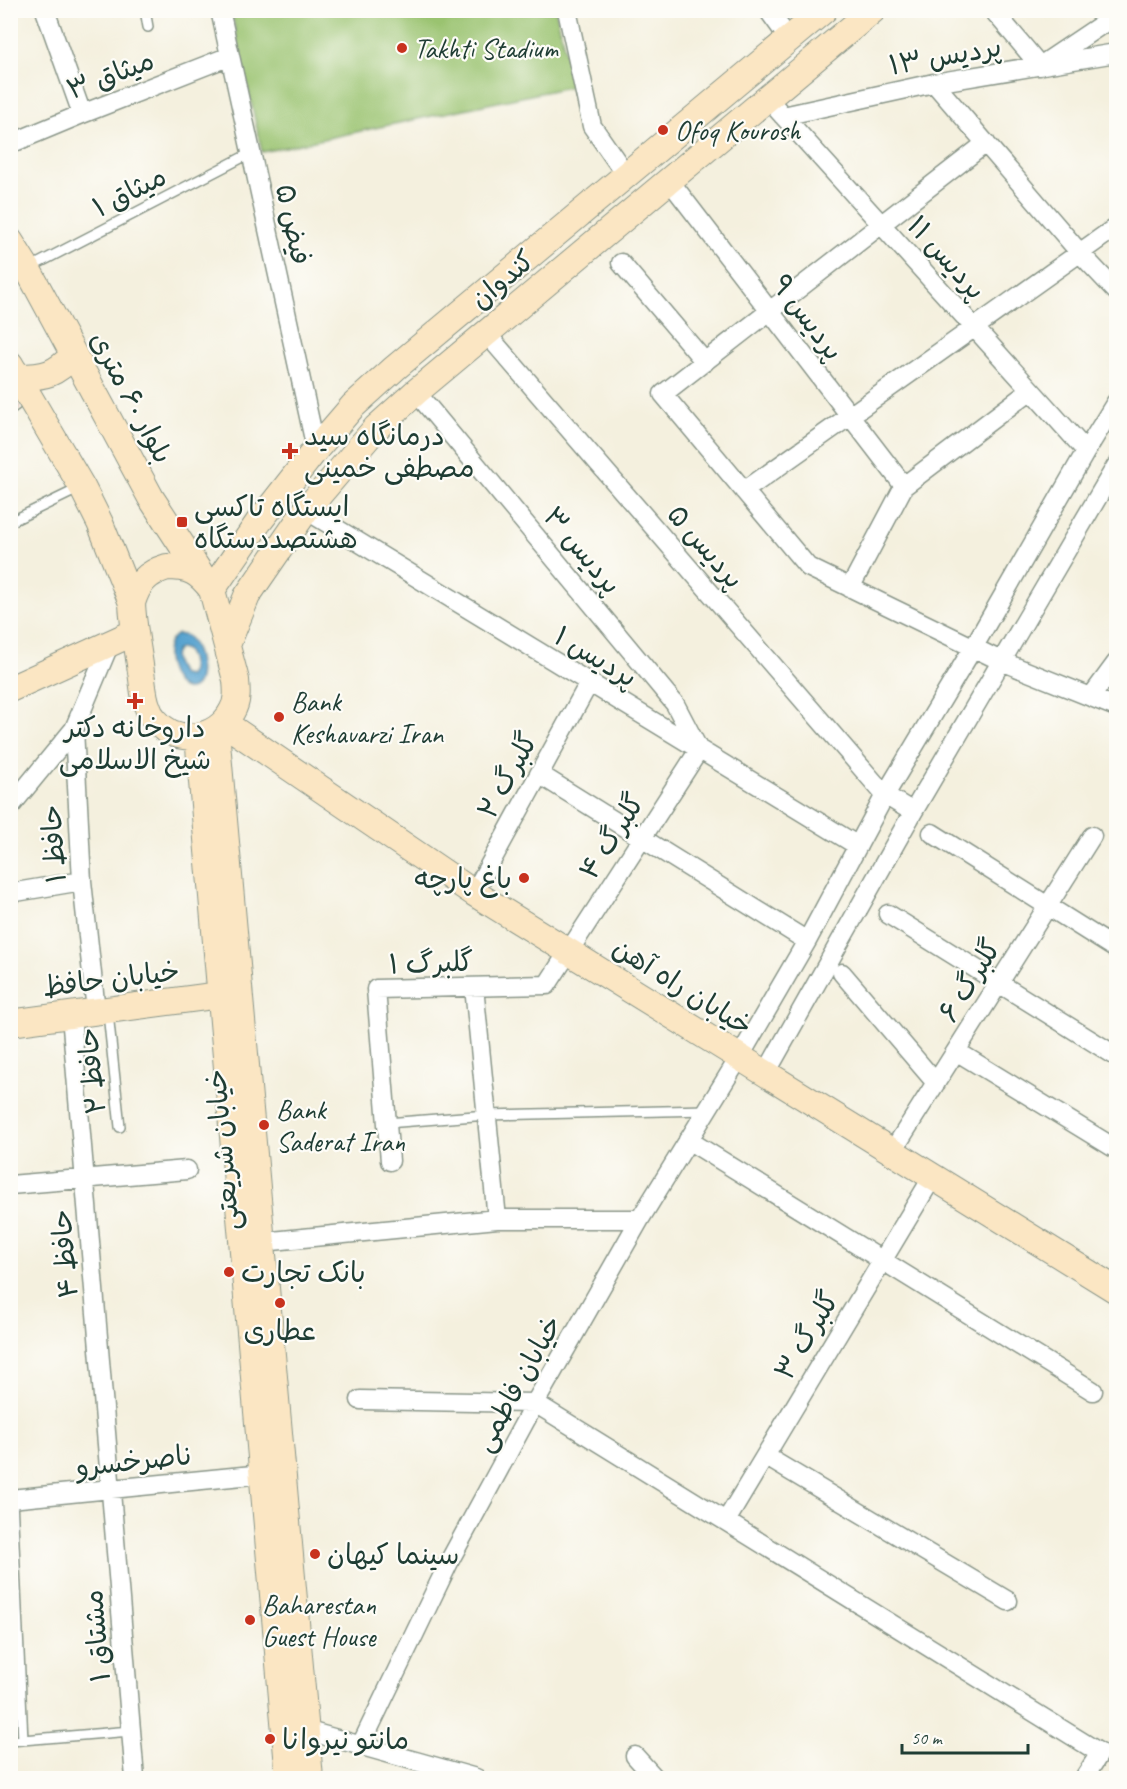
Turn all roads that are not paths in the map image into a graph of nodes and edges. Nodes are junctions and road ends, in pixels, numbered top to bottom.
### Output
1 (45, 10) edge
2 (145, 10) edge
3 (220, 10) edge
4 (567, 10) edge
5 (768, 10) edge
6 (824, 10) edge
7 (873, 10) edge
8 (993, 10) edge
9 (1116, 15) edge
10 (148, 27) dead end
11 (789, 39) junction
12 (1116, 53) edge
13 (230, 56) junction
14 (1040, 66) junction
15 (934, 83) junction
16 (775, 107) junction
17 (82, 114) junction
18 (986, 143) junction
19 (10, 144) edge
20 (251, 153) junction
21 (648, 156) junction
22 (626, 175) junction
23 (669, 180) junction
24 (882, 225) junction
25 (1116, 227) edge
26 (10, 241) edge
27 (1080, 253) junction
28 (621, 264) dead end
29 (27, 268) junction
30 (1116, 291) edge
31 (770, 312) junction
32 (974, 328) junction
33 (486, 333) junction
34 (74, 355) junction
35 (705, 362) junction
36 (15, 370) edge
37 (1031, 390) junction
38 (416, 392) junction
39 (1116, 402) edge
40 (850, 416) junction
41 (316, 449) junction
42 (1086, 451) junction
43 (1116, 466) edge
44 (904, 486) junction
45 (82, 487) junction
46 (744, 491) junction
47 (306, 510) junction
48 (10, 522) edge
49 (208, 584) junction
50 (850, 588) junction
51 (132, 603) junction
52 (135, 632) junction
53 (110, 643) junction
54 (227, 645) junction
55 (973, 648) junction
56 (1001, 661) junction
57 (1116, 663) edge
58 (589, 682) junction
59 (10, 689) edge
60 (1091, 697) junction
61 (1116, 707) edge
62 (74, 729) junction
63 (213, 730) junction
64 (699, 750) junction
65 (539, 774) junction
66 (885, 795) junction
67 (10, 807) edge
68 (913, 812) junction
69 (932, 833) dead end
70 (1092, 836) dead end
71 (642, 838) junction
72 (858, 846) junction
73 (82, 880) junction
74 (10, 893) edge
75 (474, 893) junction
76 (1048, 906) junction
77 (888, 914) dead end
78 (807, 941) junction
79 (1116, 949) edge
80 (568, 952) junction
81 (842, 973) dead end
82 (999, 983) junction
83 (474, 987) junction
84 (220, 995) junction
85 (102, 1011) junction
86 (71, 1015) junction
87 (10, 1023) edge
88 (956, 1051) junction
89 (1116, 1056) edge
90 (739, 1058) junction
91 (766, 1073) junction
92 (936, 1083) junction
93 (707, 1110) junction
94 (487, 1115) junction
95 (387, 1123) junction
96 (120, 1127) dead end
97 (688, 1140) junction
98 (1116, 1149) edge
99 (892, 1152) junction
100 (390, 1161) dead end
101 (187, 1170) dead end
102 (932, 1178) junction
103 (85, 1179) junction
104 (10, 1185) edge
105 (640, 1218) junction
106 (497, 1219) junction
107 (262, 1242) junction
108 (882, 1261) junction
109 (1116, 1290) edge
110 (1093, 1391) dead end
111 (360, 1400) dead end
112 (535, 1403) junction
113 (765, 1456) junction
114 (262, 1474) junction
115 (111, 1489) junction
116 (11, 1499) edge
117 (726, 1521) junction
118 (1008, 1601) dead end
119 (305, 1730) junction
120 (131, 1731) junction
121 (23, 1740) junction
122 (10, 1741) edge
123 (361, 1745) junction
124 (634, 1756) dead end
125 (135, 1779) edge
126 (289, 1779) edge
127 (309, 1779) edge
128 (476, 1779) edge
129 (655, 1779) edge
130 (1084, 1779) edge

1 - 17 street
2 - 10 lane
3 - 13 street, فیض ۵
4 - 22 street
5 - 11 street
6 - 11 street, کندوان
7 - 16 street, کندوان
8 - 14 street
9 - 14 street
11 - 21 street, کندوان
12 - 14 street, پردیس ۱۳
13 - 17 street, میثاق ۳
13 - 20 street, فیض ۵
14 - 15 street, پردیس ۱۳
15 - 16 street, پردیس ۱۳
15 - 18 street
16 - 23 street, کندوان
16 - 24 street, پردیس ۱۱
17 - 19 street, میثاق ۳
18 - 24 street
18 - 27 street
20 - 29 lane, میثاق ۱
20 - 41 street, فیض ۵
21 - 22 street, کندوان
21 - 23 street
22 - 41 street, کندوان
23 - 31 street, پردیس ۹
23 - 33 street, کندوان
24 - 31 street
24 - 32 street, پردیس ۱۱
25 - 27 street
26 - 29 street, بلوار ۶۰ متری
27 - 30 street
27 - 32 street
28 - 35 street
29 - 34 street, بلوار ۶۰ متری
31 - 35 street
31 - 40 street, پردیس ۹
32 - 37 street, پردیس ۱۱
32 - 40 street
33 - 38 street, کندوان
33 - 66 street, پردیس ۵
34 - 36 street
34 - 49 street, بلوار ۶۰ متری
35 - 46 street
36 - 45 street
37 - 42 street, پردیس ۱۱
37 - 44 street
38 - 47 street, کندوان
38 - 64 street, پردیس ۳
39 - 42 street, خیابان فاطمی
40 - 44 street, پردیس ۹
40 - 46 street
41 - 49 street, کندوان
42 - 55 street, خیابان فاطمی
43 - 56 street
44 - 50 street
45 - 48 lane
45 - 51 street
46 - 50 street
47 - 54 street, کندوان
47 - 58 street, پردیس ۱
49 - 51 street
49 - 54 street, بلوار ۶۰ متری
50 - 55 street
51 - 52 street
52 - 53 street
52 - 63 street
53 - 59 street
53 - 62 street, حافظ ۱
54 - 63 street, بلوار ۶۰ متری
55 - 56 street
55 - 66 street, خیابان فاطمی
56 - 60 street
56 - 68 street
57 - 60 street
58 - 64 street, پردیس ۱
58 - 65 street, گلبرگ ۲
60 - 61 street
62 - 67 street
62 - 73 street, حافظ ۱
63 - 75 street, خیابان راه آهن
63 - 84 street, خیابان شریعتی
63 - 107 street, خیابان شریعتی
64 - 71 street, گلبرگ ۴
64 - 72 street, پردیس ۱
65 - 71 street
65 - 75 street, گلبرگ ۲
66 - 68 street, پردیس ۵
66 - 72 street, خیابان فاطمی
68 - 91 street
69 - 76 street
70 - 76 street, گلبرگ ۶
71 - 78 street
71 - 80 street, گلبرگ ۴
72 - 78 street, خیابان فاطمی
73 - 74 street
73 - 85 street, حافظ ۱
75 - 80 street, خیابان راه آهن
76 - 79 street
76 - 82 street, گلبرگ ۶
77 - 82 street
78 - 90 street, خیابان فاطمی
80 - 83 street, گلبرگ ۱
80 - 90 street, خیابان راه آهن
81 - 92 street
82 - 88 street, گلبرگ ۶
82 - 89 street
83 - 94 street
83 - 95 street, گلبرگ ۱
84 - 85 street, خیابان حافظ
84 - 114 street, خیابان شریعتی
85 - 86 street, خیابان حافظ
85 - 96 lane, حافظ ۲
86 - 87 street, خیابان حافظ
86 - 103 street, حافظ ۴
88 - 92 street, گلبرگ ۶
88 - 98 street
90 - 91 street, خیابان راه آهن
90 - 93 street, خیابان فاطمی
91 - 99 street, خیابان راه آهن
92 - 99 street, گلبرگ ۶
93 - 94 lane
93 - 97 street, خیابان فاطمی
94 - 95 lane
94 - 106 street
95 - 100 street, گلبرگ ۱
97 - 105 street, خیابان فاطمی
97 - 108 street
99 - 102 street, خیابان راه آهن
101 - 103 street
102 - 108 street, گلبرگ ۳
102 - 109 street, خیابان راه آهن
103 - 104 street
103 - 115 street, حافظ ۴
105 - 106 street
105 - 112 street, خیابان فاطمی
106 - 107 street
107 - 119 street, خیابان شریعتی
108 - 110 street
108 - 113 street, گلبرگ ۳
111 - 112 street
112 - 117 street
112 - 123 street, خیابان فاطمی
113 - 117 street, گلبرگ ۳
113 - 118 street
114 - 115 street, ناصرخسرو
114 - 126 street, خیابان شریعتی
115 - 116 street, ناصرخسرو
115 - 120 street, مشتاق ۱
116 - 121 lane
117 - 130 street
119 - 123 street
119 - 127 street, خیابان شریعتی
120 - 121 lane
120 - 125 street, مشتاق ۱
121 - 122 lane
123 - 128 street
124 - 129 street

